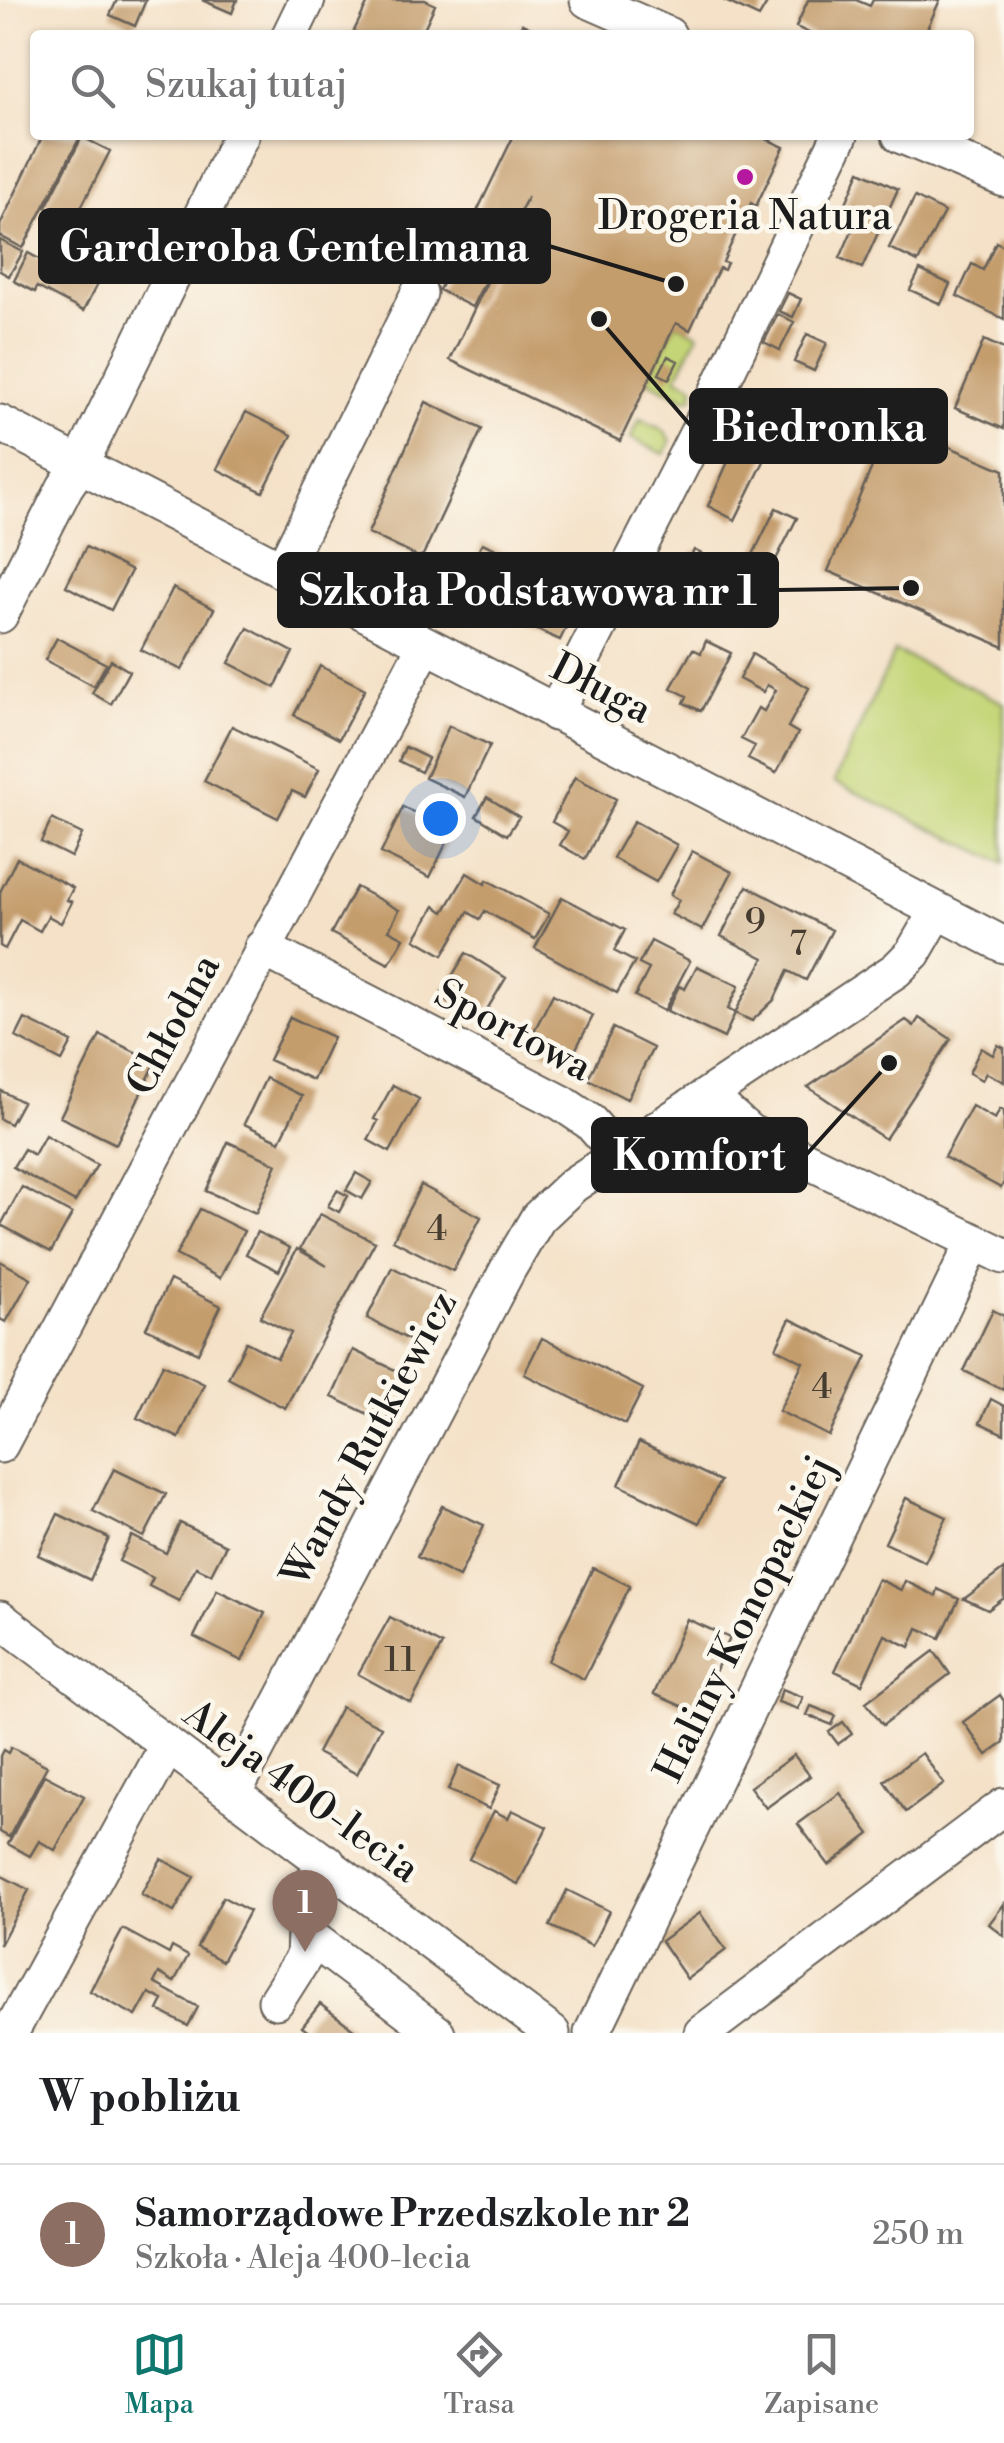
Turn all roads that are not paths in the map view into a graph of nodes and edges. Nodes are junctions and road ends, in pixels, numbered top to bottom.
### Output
1 (307, 0) edge
2 (588, 0) edge
3 (292, 30) edge
4 (657, 30) edge
5 (239, 140) edge
6 (838, 140) edge
7 (912, 140) edge
8 (1004, 179) edge
9 (419, 293) dead end
10 (0, 423) edge
11 (80, 465) junction
12 (282, 571) junction
13 (0, 615) edge
14 (426, 646) junction
15 (555, 713) junction
16 (936, 913) junction
17 (1004, 946) edge
18 (262, 948) junction
19 (710, 1097) junction
20 (620, 1156) junction
21 (989, 1249) edge
22 (0, 1445) edge
23 (0, 1620) edge
24 (167, 1747) junction
25 (233, 1794) junction
26 (1004, 1806) edge
27 (327, 1862) junction
28 (306, 1933) junction
29 (276, 2001) dead end
30 (10, 2033) edge
31 (437, 2033) edge
32 (552, 2033) edge
33 (592, 2033) edge
34 (702, 2033) edge

1 - 3 street
2 - 4 street
5 - 11 street
6 - 15 street
7 - 8 street
9 - 12 street
10 - 11 street, Długa
11 - 12 street, Długa
11 - 13 street
12 - 14 street, Długa
14 - 15 street, Długa
14 - 18 street, Chłodna
15 - 16 street, Długa
16 - 17 street, Długa
16 - 19 street
18 - 20 street, Sportowa
18 - 22 street, Chłodna
19 - 20 street
19 - 21 street
20 - 25 street, Wandy Rutkiewicz
21 - 33 street, Haliny Konopackiej
23 - 24 street, Aleja 400-lecia
24 - 25 street, Aleja 400-lecia
24 - 30 street
25 - 27 street, Aleja 400-lecia
26 - 34 street
27 - 28 street
27 - 32 street, Aleja 400-lecia
28 - 29 street
28 - 31 street

